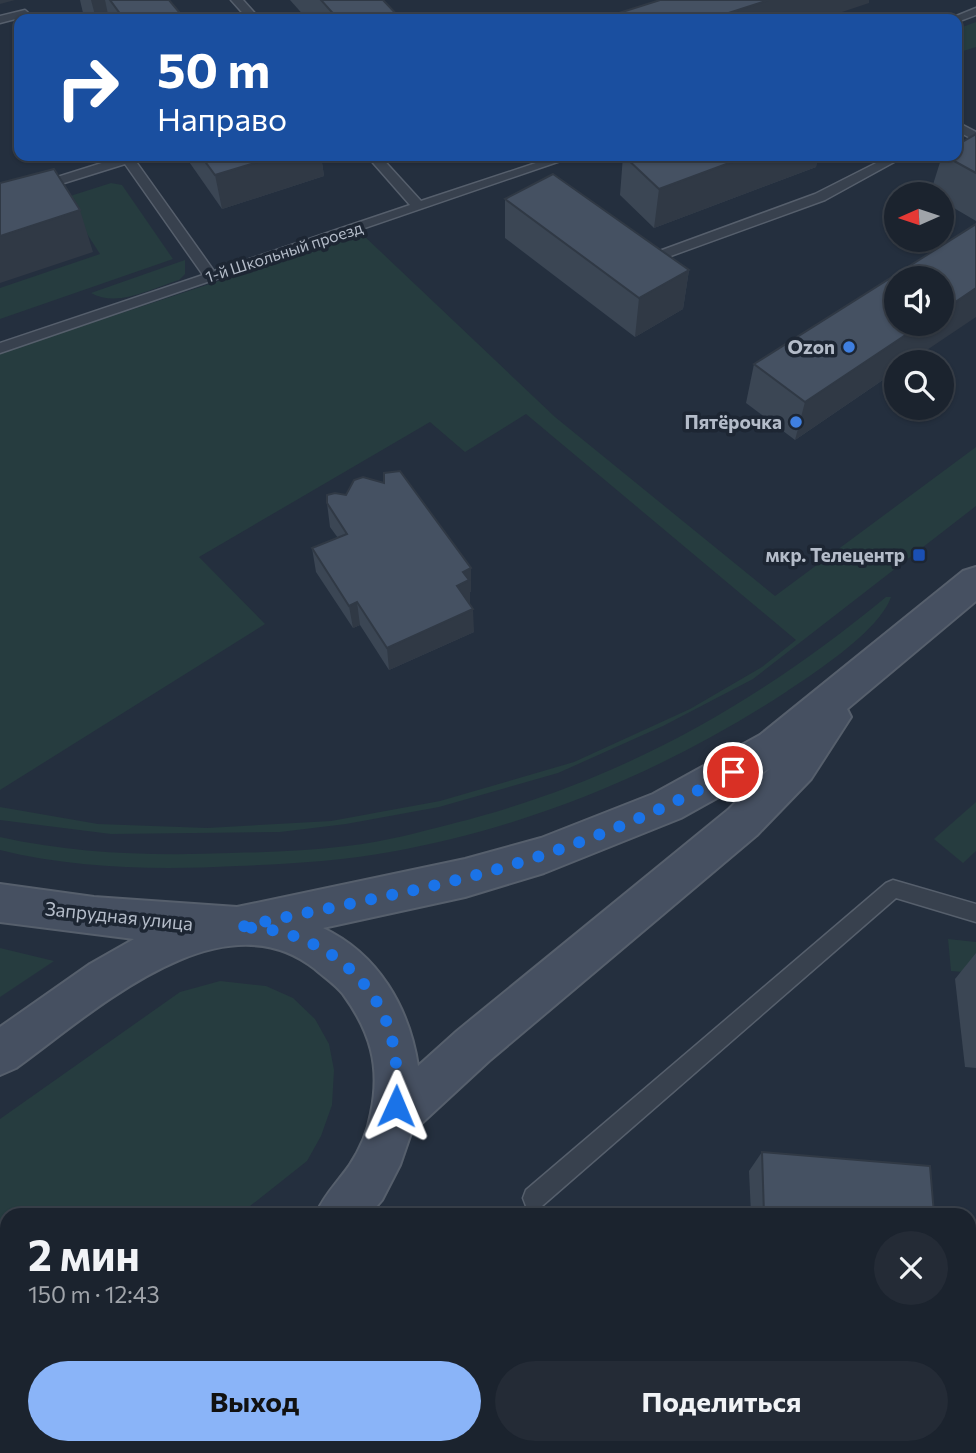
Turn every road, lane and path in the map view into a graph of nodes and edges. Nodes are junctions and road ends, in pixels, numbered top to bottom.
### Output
1 (237, 0) edge
2 (250, 14) edge
3 (119, 161) edge
4 (134, 161) edge
5 (378, 161) edge
6 (560, 161) edge
7 (889, 161) edge
8 (0, 199) edge
9 (419, 207) junction
10 (631, 242) edge
11 (211, 276) junction
12 (0, 348) edge
13 (976, 582) edge
14 (863, 673) junction
15 (0, 903) edge
16 (976, 913) edge
17 (237, 928) junction
18 (0, 1053) edge
19 (393, 1119) junction
20 (534, 1198) dead end
21 (350, 1208) edge

1 - 2 lane
3 - 8 lane
4 - 11 lane
5 - 9 lane
6 - 9 lane, 1-й Школьный проезд
7 - 10 lane
9 - 11 lane, 1-й Школьный проезд
11 - 12 lane, 1-й Школьный проезд
13 - 14 main road
14 - 17 main road
14 - 19 main road
15 - 17 main road, Запрудная улица
16 - 20 lane
17 - 18 main road
17 - 19 main road
19 - 21 main road

